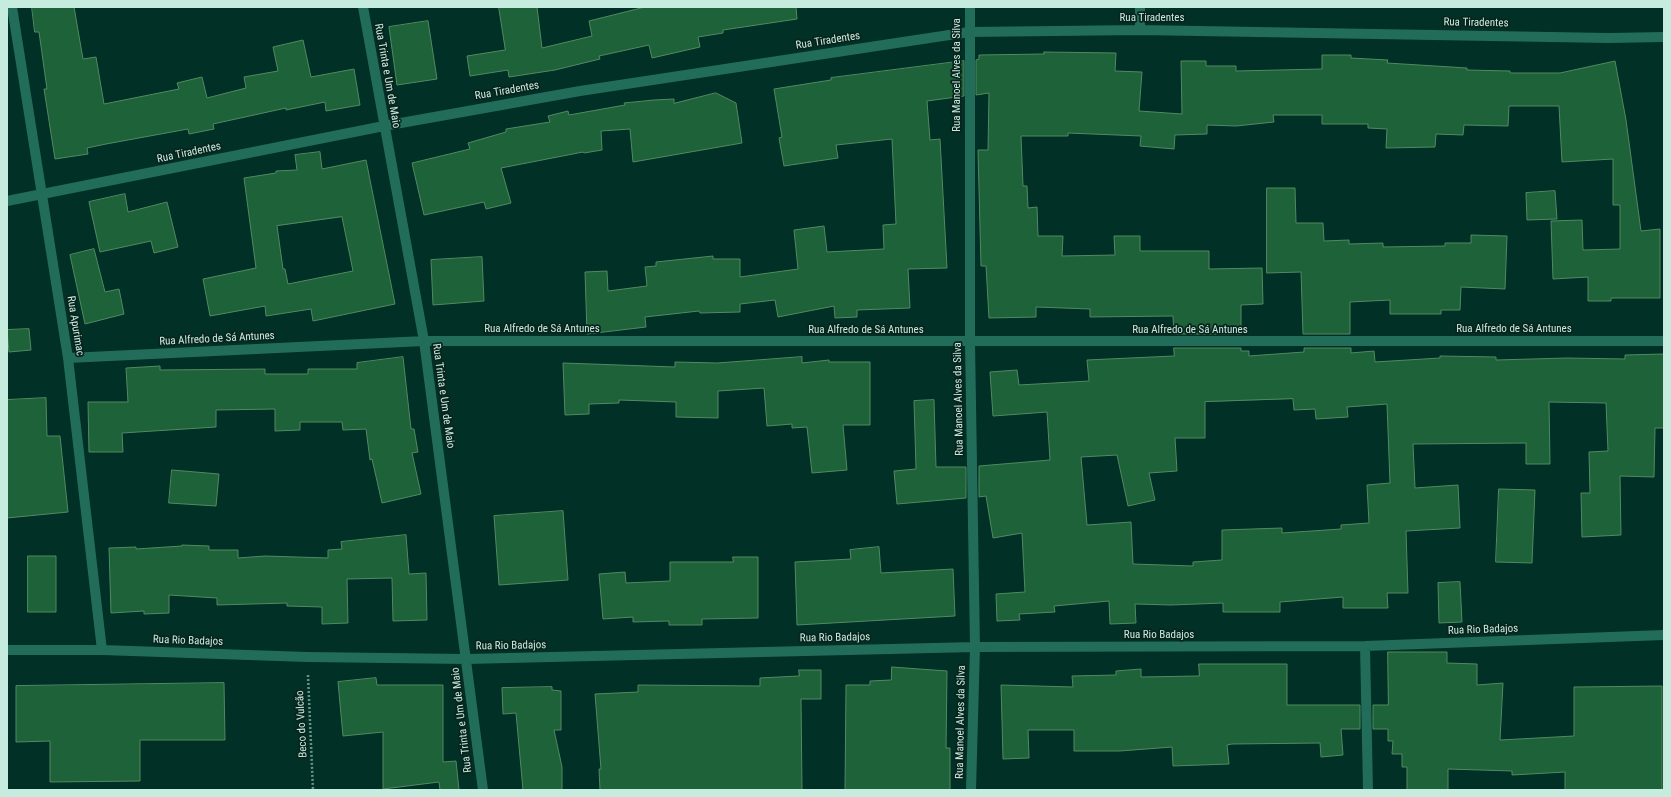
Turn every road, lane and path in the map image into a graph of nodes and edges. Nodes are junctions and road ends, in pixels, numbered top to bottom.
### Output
1 (12, 7) edge
2 (363, 7) edge
3 (970, 7) edge
4 (1140, 7) edge
5 (1140, 30) junction
6 (969, 32) junction
7 (1664, 37) edge
8 (384, 126) junction
9 (42, 196) junction
10 (7, 201) edge
11 (424, 341) junction
12 (1664, 341) edge
13 (970, 342) junction
14 (68, 358) junction
15 (1664, 635) edge
16 (1365, 646) junction
17 (975, 647) junction
18 (7, 650) edge
19 (102, 650) junction
20 (307, 657) junction
21 (467, 659) junction
22 (313, 790) edge
23 (483, 790) edge
24 (971, 790) edge
25 (1368, 790) edge

1 - 9 street, Rua Apurimac
2 - 8 street, Rua Trinta e Um de Maio
3 - 6 street, Rua Manoel Alves da Silva
4 - 5 street
5 - 6 street, Rua Tiradentes
5 - 7 street, Rua Tiradentes
6 - 8 street, Rua Tiradentes
6 - 13 street, Rua Manoel Alves da Silva
8 - 9 street, Rua Tiradentes
8 - 11 street, Rua Trinta e Um de Maio
9 - 10 street, Rua Tiradentes
9 - 14 street, Rua Apurimac
11 - 13 street, Rua Alfredo de Sá Antunes
11 - 14 street, Rua Alfredo de Sá Antunes
11 - 21 street, Rua Trinta e Um de Maio
12 - 13 street, Rua Alfredo de Sá Antunes
13 - 17 street, Rua Manoel Alves da Silva
14 - 19 street, Rua Apurimac
15 - 16 street, Rua Rio Badajos
16 - 17 street, Rua Rio Badajos
16 - 25 street
17 - 21 street, Rua Rio Badajos
17 - 24 street, Rua Manoel Alves da Silva
18 - 19 street, Rua Rio Badajos
19 - 20 street, Rua Rio Badajos
20 - 21 street, Rua Rio Badajos
20 - 22 path, Beco do Vulcão
21 - 23 street, Rua Trinta e Um de Maio

